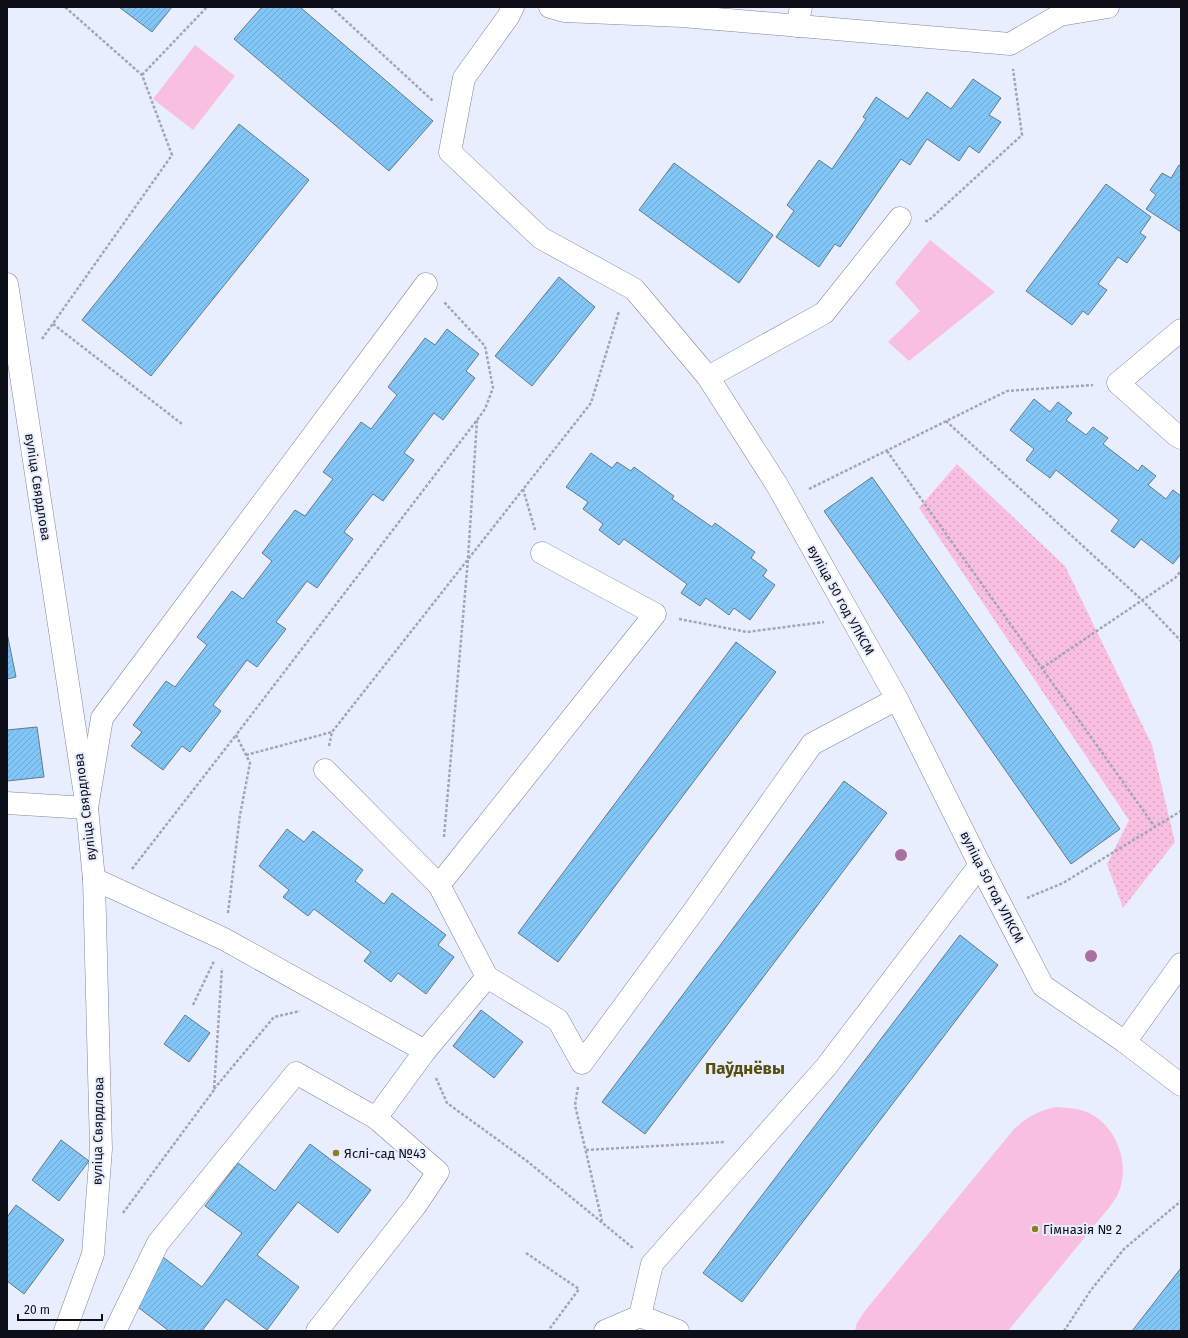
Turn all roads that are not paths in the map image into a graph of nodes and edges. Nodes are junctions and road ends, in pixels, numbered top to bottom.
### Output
1 (513, 7) edge
2 (550, 7) edge
3 (1108, 7) edge
4 (799, 16) edge
5 (900, 218) road end
6 (426, 284) road end
7 (8, 295) edge
8 (1181, 330) edge
9 (708, 376) junction
10 (1181, 438) edge
11 (542, 553) road end
12 (897, 699) junction
13 (325, 770) road end
14 (7, 803) edge
15 (88, 808) junction
16 (980, 866) junction
17 (94, 879) junction
18 (439, 885) junction
19 (1181, 964) edge
20 (487, 977) junction
21 (1125, 1042) junction
22 (425, 1052) junction
23 (1181, 1085) edge
24 (376, 1118) junction
25 (640, 1316) junction
26 (65, 1331) edge
27 (115, 1331) edge
28 (317, 1331) edge
29 (605, 1331) edge
30 (678, 1331) edge

1 - 9 street, вуліца 50 год УЛКСМ
2 - 4 street
3 - 4 street
5 - 9 street
6 - 15 street
7 - 15 street, вуліца Свярдлова
8 - 10 street
9 - 12 street, вуліца 50 год УЛКСМ
11 - 18 street
12 - 16 street, вуліца 50 год УЛКСМ
12 - 20 street
13 - 18 street
14 - 15 street
15 - 17 street, вуліца Свярдлова
16 - 21 street, вуліца 50 год УЛКСМ
16 - 25 street
17 - 22 street
17 - 26 street, вуліца Свярдлова
18 - 20 street
19 - 21 street
20 - 22 street
21 - 23 street, вуліца 50 год УЛКСМ
22 - 24 street
24 - 27 street
24 - 28 street
25 - 29 street
25 - 30 street

